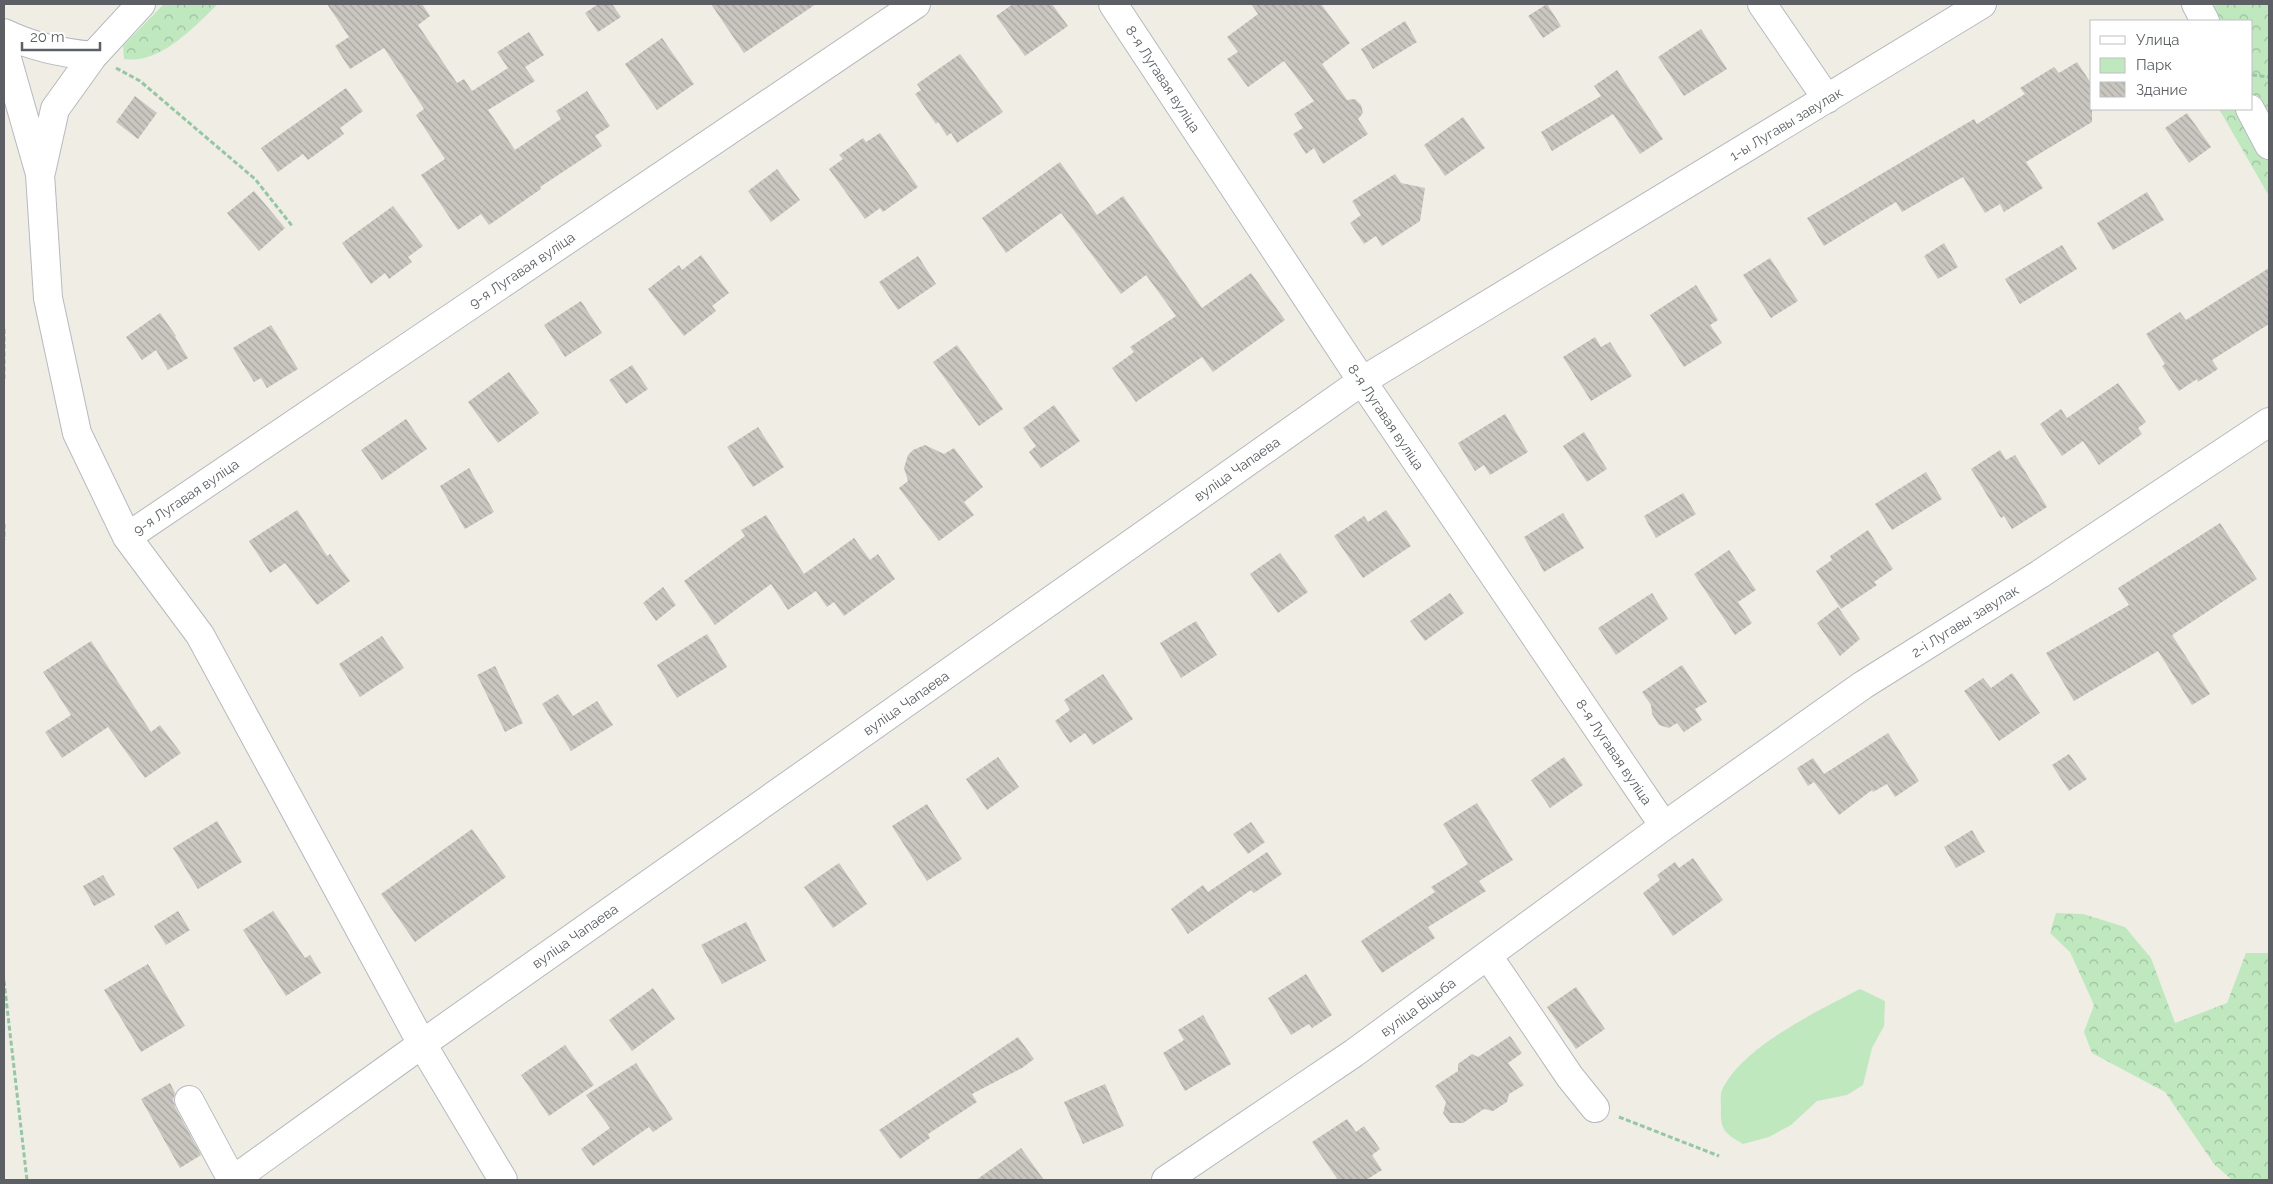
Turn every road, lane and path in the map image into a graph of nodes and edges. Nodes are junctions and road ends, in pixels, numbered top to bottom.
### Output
1 (141, 4) edge
2 (916, 4) edge
3 (1113, 4) edge
4 (1762, 4) edge
5 (1982, 4) edge
6 (2196, 4) edge
7 (2204, 20) edge
8 (4, 33) edge
9 (4, 48) edge
10 (93, 56) junction
11 (2253, 75) edge
12 (2269, 77) edge
13 (1826, 99) junction
14 (2251, 110) edge
15 (2269, 145) edge
16 (40, 174) junction
17 (293, 227) dead end
18 (1590, 243) joint
19 (4, 329) edge
20 (4, 380) edge
21 (1362, 381) junction
22 (2269, 422) edge
23 (4, 524) edge
24 (127, 537) junction
25 (4, 540) edge
26 (1664, 826) junction
27 (1488, 956) junction
28 (4, 981) edge
29 (422, 1044) junction
30 (189, 1100) dead end
31 (1596, 1108) joint
32 (1720, 1156) dead end
33 (27, 1180) edge
34 (232, 1180) edge
35 (503, 1180) edge
36 (1166, 1180) edge

1 - 10 street
2 - 24 street, 9-я Лугавая вуліца
3 - 21 street, 8-я Лугавая вуліца
4 - 13 street
5 - 13 street, 1-ы Лугавы завулак
6 - 7 street
8 - 10 street
9 - 16 street
10 - 16 street
10 - 17 path
11 - 12 path
13 - 18 street, 1-ы Лугавы завулак
14 - 15 street
16 - 24 street
18 - 21 street, вуліца Чапаева
19 - 20 path
21 - 26 street, 8-я Лугавая вуліца
21 - 29 street, вуліца Чапаева
22 - 26 street, 2-і Лугавы завулак
23 - 25 path
24 - 29 street
26 - 27 street, вуліца Віцьба
27 - 31 street
27 - 36 street, вуліца Віцьба
28 - 33 path
29 - 34 street, вуліца Чапаева
29 - 35 street
30 - 34 street
31 - 32 path

